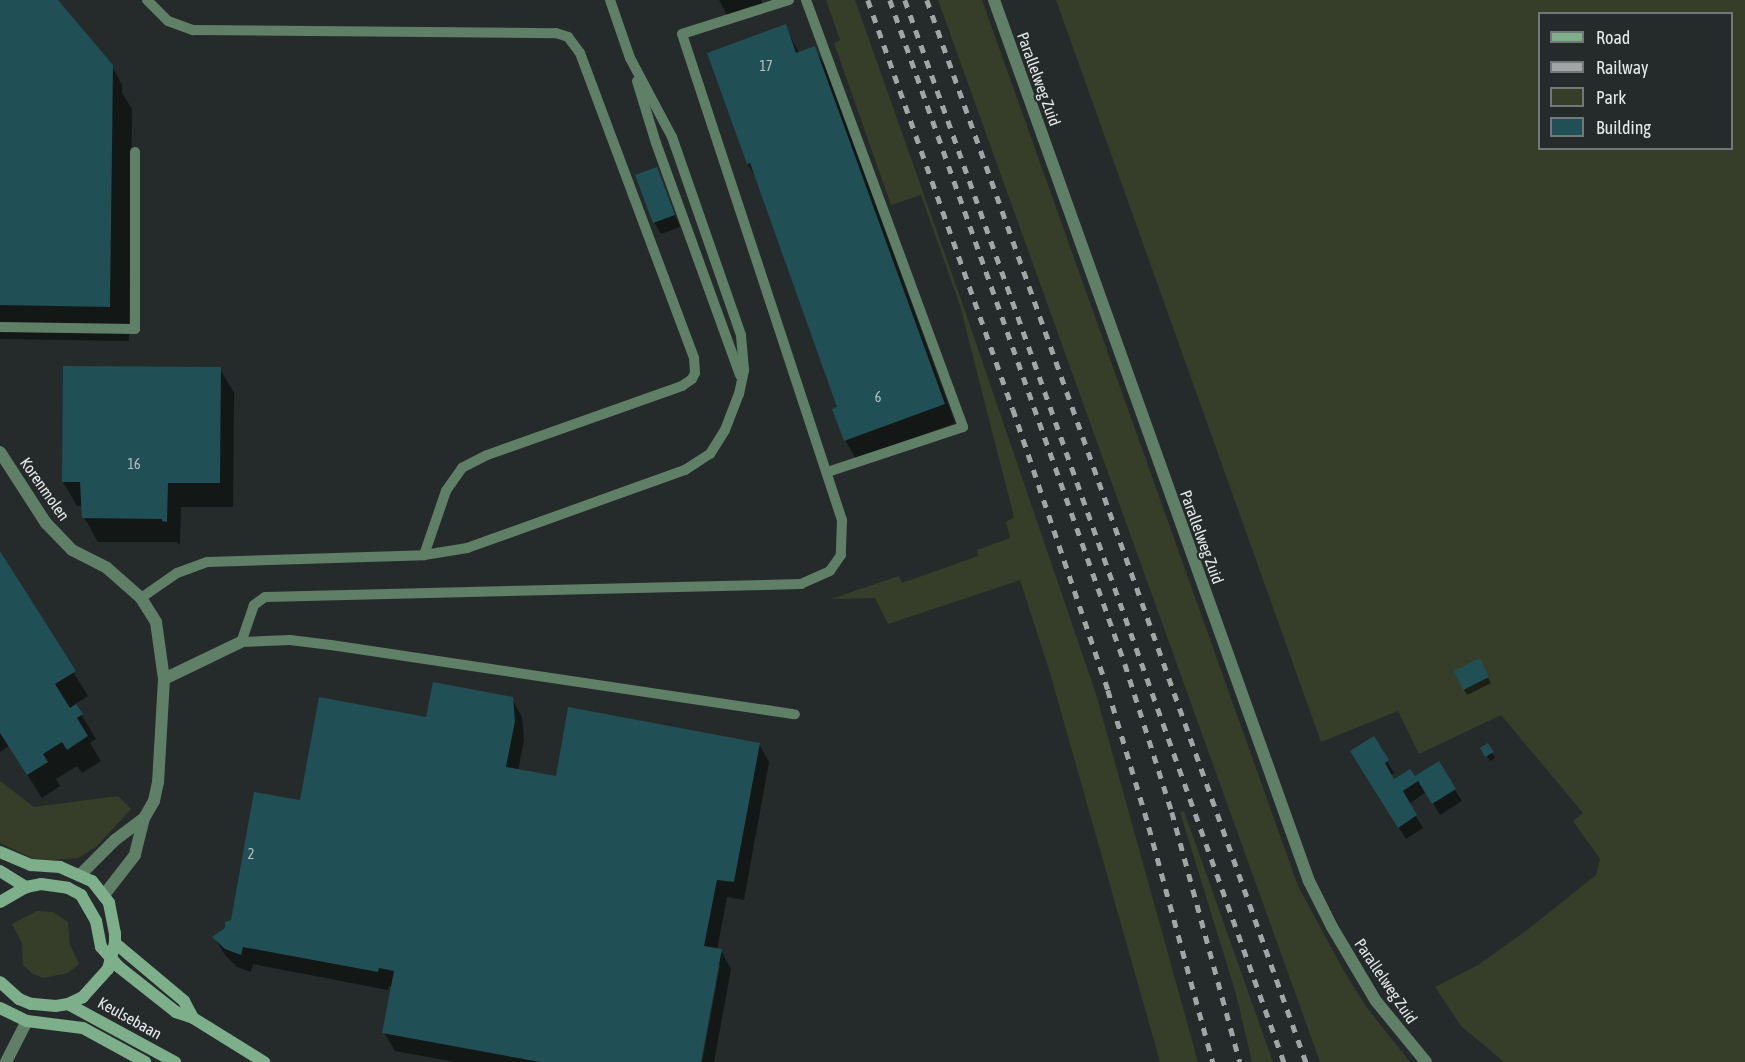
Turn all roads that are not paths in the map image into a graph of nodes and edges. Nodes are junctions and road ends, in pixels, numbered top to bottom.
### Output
1 (147, 0) edge
2 (610, 0) edge
3 (789, 0) edge
4 (806, 0) edge
5 (994, 0) edge
6 (630, 58) junction
7 (135, 152) dead end
8 (0, 327) edge
9 (742, 381) junction
10 (0, 452) edge
11 (828, 472) junction
12 (424, 555) junction
13 (141, 598) junction
14 (242, 642) junction
15 (164, 679) junction
16 (795, 714) dead end
17 (144, 818) junction
18 (0, 852) edge
19 (0, 871) edge
20 (81, 874) junction
21 (26, 887) junction
22 (68, 888) junction
23 (104, 895) junction
24 (0, 902) edge
25 (115, 943) junction
26 (110, 959) junction
27 (0, 982) edge
28 (69, 1004) junction
29 (37, 1005) junction
30 (0, 1008) edge
31 (193, 1018) junction
32 (27, 1021) junction
33 (6, 1062) edge
34 (145, 1062) edge
35 (175, 1062) edge
36 (264, 1062) edge
37 (1426, 1062) edge

1 - 12 lane
2 - 6 lane
3 - 11 lane
4 - 11 lane
5 - 37 street, Parallelweg Zuid
6 - 9 lane
6 - 9 lane
7 - 8 lane
9 - 12 lane
10 - 13 street, Korenmolen
11 - 14 lane
12 - 13 lane
13 - 15 street, Korenmolen
14 - 15 street
14 - 16 lane
15 - 17 street, Korenmolen
17 - 20 street, Korenmolen
17 - 23 street, Korenmolen
18 - 20 main road
19 - 21 main road
20 - 22 main road
20 - 23 main road
21 - 22 main road
21 - 24 main road
22 - 26 main road
23 - 25 main road
25 - 26 main road
25 - 31 main road, Keulsebaan
26 - 28 main road
26 - 31 main road, Keulsebaan
27 - 29 main road
28 - 29 main road
28 - 35 main road, Keulsebaan
29 - 32 main road
30 - 32 main road
31 - 36 main road, Keulsebaan
32 - 33 street
32 - 34 main road, Keulsebaan

